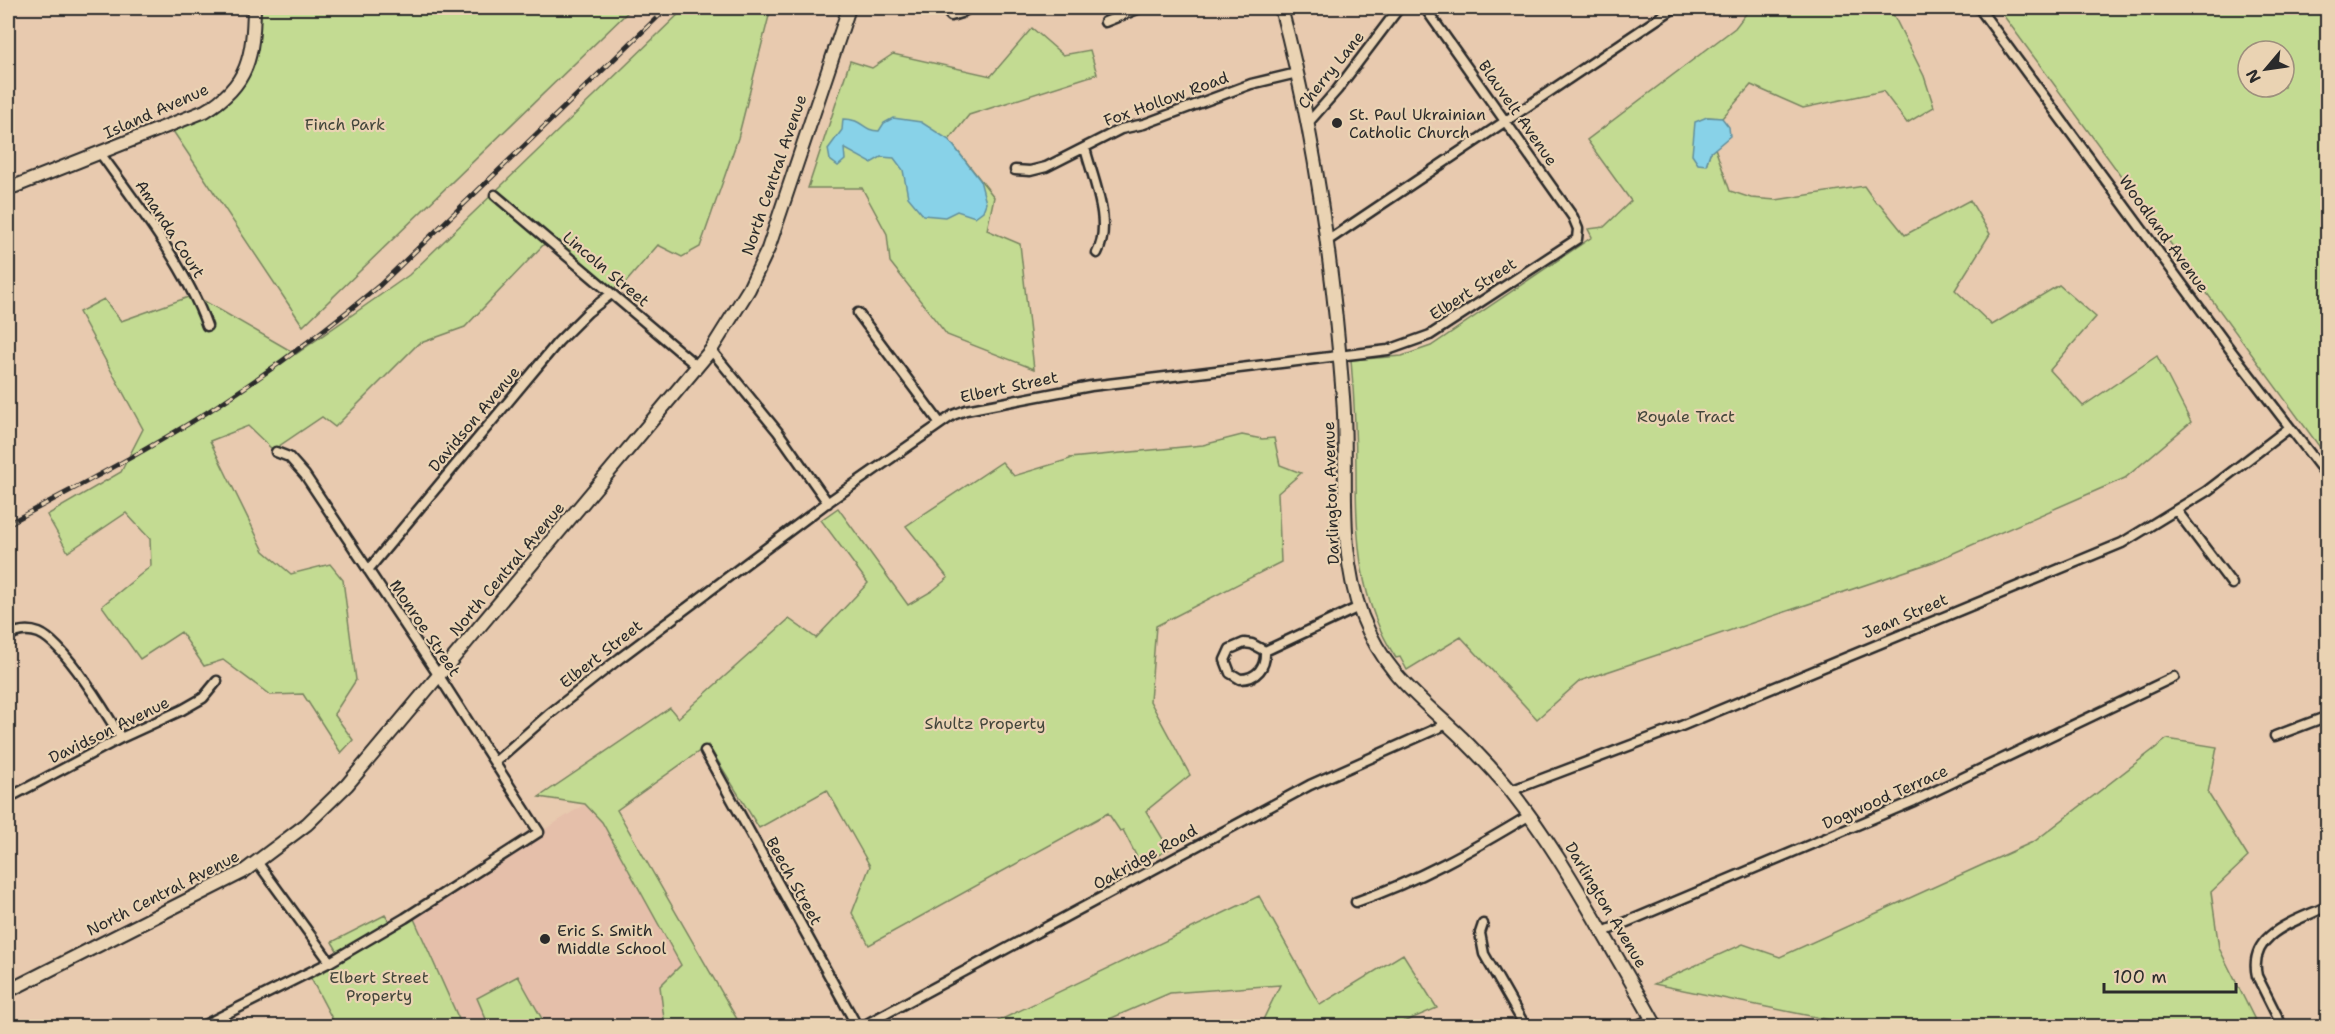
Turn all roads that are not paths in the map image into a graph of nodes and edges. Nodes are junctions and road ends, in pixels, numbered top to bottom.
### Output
1 (254, 8) edge
2 (849, 8) edge
3 (945, 8) edge
4 (969, 8) edge
5 (1140, 8) edge
6 (1281, 8) edge
7 (1399, 8) edge
8 (1425, 8) edge
9 (1674, 8) edge
10 (1978, 8) edge
11 (1105, 22) dead end
12 (1297, 73) junction
13 (1506, 122) junction
14 (1308, 123) junction
15 (1085, 148) junction
16 (100, 153) junction
17 (1015, 170) dead end
18 (8, 189) edge
19 (495, 195) dead end
20 (1577, 239) joint
21 (1327, 241) junction
22 (1097, 254) dead end
23 (611, 294) junction
24 (858, 313) dead end
25 (207, 326) dead end
26 (711, 350) junction
27 (1340, 357) junction
28 (698, 367) junction
29 (940, 423) junction
30 (2289, 428) junction
31 (276, 452) dead end
32 (2328, 477) edge
33 (828, 503) junction
34 (2177, 511) junction
35 (368, 570) junction
36 (2232, 584) dead end
37 (1359, 607) junction
38 (8, 636) edge
39 (1265, 651) junction
40 (439, 676) junction
41 (2174, 677) dead end
42 (217, 681) dead end
43 (2328, 716) edge
44 (1447, 724) junction
45 (2275, 736) dead end
46 (121, 738) junction
47 (705, 751) dead end
48 (495, 762) junction
49 (1510, 791) junction
50 (8, 798) edge
51 (1530, 815) junction
52 (258, 862) junction
53 (1356, 902) dead end
54 (2328, 906) edge
55 (1483, 924) dead end
56 (1602, 932) junction
57 (330, 962) junction
58 (8, 991) edge
59 (1654, 1023) edge
60 (202, 1026) edge
61 (857, 1026) edge
62 (863, 1026) edge
63 (1525, 1026) edge
64 (1635, 1026) edge
65 (2282, 1026) edge

1 - 16 main road, Island Avenue
2 - 26 main road, North Central Avenue
3 - 4 street
5 - 11 street
6 - 12 main road, Darlington Avenue
7 - 14 street, Cherry Lane
8 - 13 street, Blauvelt Avenue
9 - 13 street
10 - 30 street, Woodland Avenue
12 - 14 main road, Darlington Avenue
12 - 15 street, Fox Hollow Road
13 - 20 street, Blauvelt Avenue
13 - 21 street
14 - 21 main road, Darlington Avenue
15 - 17 street, Fox Hollow Road
15 - 22 street
16 - 18 main road, Island Avenue
16 - 25 street, Amanda Court
19 - 23 street, Lincoln Street
20 - 27 street, Elbert Street
21 - 27 main road, Darlington Avenue
23 - 28 street, Lincoln Street
23 - 35 street, Davidson Avenue
24 - 29 street
26 - 28 main road, North Central Avenue
26 - 33 street
27 - 29 street, Elbert Street
27 - 37 main road, Darlington Avenue
28 - 40 main road, North Central Avenue
29 - 33 street, Elbert Street
30 - 32 street, Woodland Avenue
30 - 34 street, Jean Street
31 - 35 street, Monroe Street
33 - 48 street, Elbert Street
34 - 36 street
34 - 49 street, Jean Street
35 - 40 street, Monroe Street
37 - 39 street
37 - 44 main road, Darlington Avenue
38 - 46 street
39 - 39 street
40 - 48 street, Monroe Street
40 - 52 main road, North Central Avenue
41 - 56 street, Dogwood Terrace
42 - 46 street, Davidson Avenue
43 - 45 street
44 - 49 main road, Darlington Avenue
44 - 62 street, Oakridge Road
46 - 50 street, Davidson Avenue
47 - 61 street, Beech Street
48 - 57 street, Monroe Street
49 - 51 main road, Darlington Avenue
51 - 53 street
51 - 56 main road, Darlington Avenue
52 - 57 street
52 - 58 main road, North Central Avenue
54 - 65 street
55 - 63 street
56 - 59 main road, Darlington Avenue
57 - 60 street
59 - 64 street

